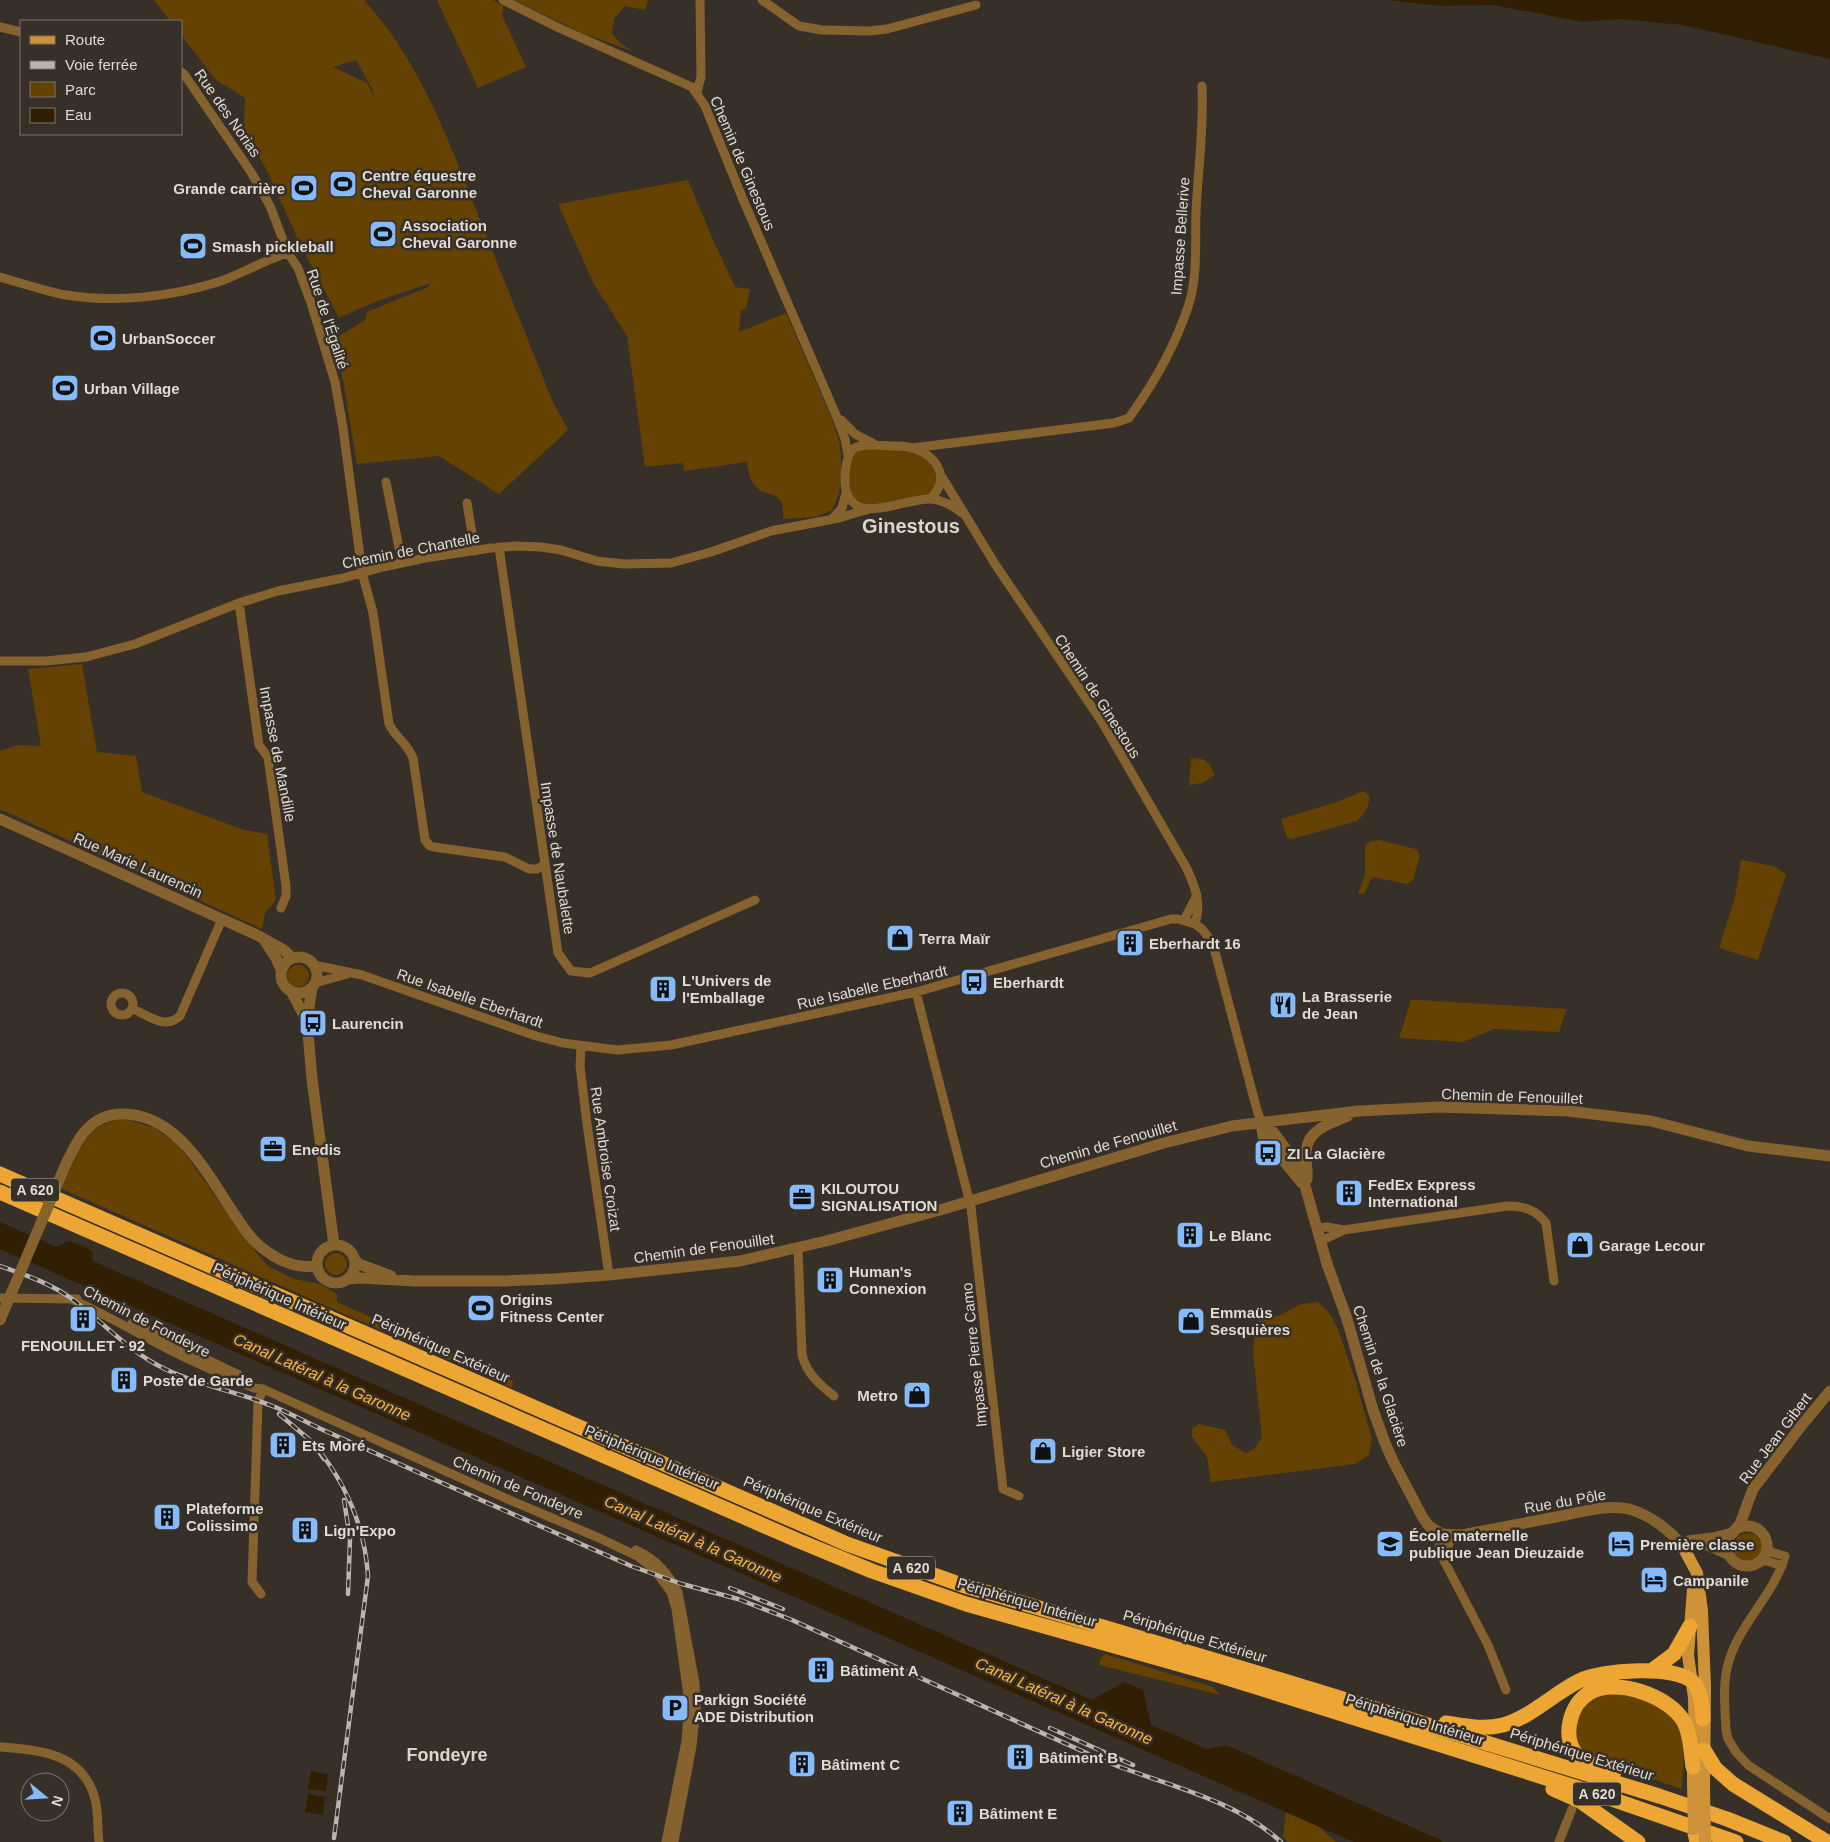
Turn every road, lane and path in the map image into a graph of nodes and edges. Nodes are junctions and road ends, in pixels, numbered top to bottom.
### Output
1 (504, 0) edge
2 (700, 0) edge
3 (762, 0) edge
4 (976, 5) dead end
5 (0, 27) edge
6 (20, 32) edge
7 (182, 73) edge
8 (1202, 86) dead end
9 (697, 92) junction
10 (288, 253) junction
11 (0, 277) edge
12 (836, 415) junction
13 (877, 446) junction
14 (936, 446) junction
15 (912, 448) junction
16 (848, 455) junction
17 (931, 459) junction
18 (942, 477) junction
19 (386, 482) dead end
20 (846, 493) junction
21 (930, 499) junction
22 (467, 503) dead end
23 (869, 508) junction
24 (966, 516) junction
25 (831, 520) junction
26 (500, 547) junction
27 (476, 550) junction
28 (402, 563) junction
29 (362, 572) junction
30 (240, 603) junction
31 (0, 661) edge
32 (0, 819) edge
33 (545, 864) junction
34 (1197, 895) junction
35 (755, 900) dead end
36 (282, 908) dead end
37 (222, 919) junction
38 (1184, 920) junction
39 (1195, 924) junction
40 (264, 939) junction
41 (292, 958) junction
42 (314, 965) junction
43 (281, 970) junction
44 (350, 973) junction
45 (313, 986) junction
46 (916, 992) junction
47 (292, 993) junction
48 (133, 1009) dead end
49 (307, 1021) junction
50 (581, 1046) junction
51 (1359, 1111) junction
52 (1261, 1121) junction
53 (1830, 1156) edge
54 (0, 1174) edge
55 (1306, 1188) junction
56 (0, 1192) edge
57 (970, 1200) junction
58 (1318, 1228) junction
59 (1344, 1230) junction
60 (1321, 1241) junction
61 (334, 1245) junction
62 (798, 1248) junction
63 (354, 1259) junction
64 (316, 1266) junction
65 (609, 1275) junction
66 (347, 1279) junction
67 (399, 1280) junction
68 (1554, 1281) dead end
69 (0, 1298) edge
70 (0, 1320) edge
71 (263, 1389) junction
72 (1830, 1391) edge
73 (834, 1396) dead end
74 (1019, 1496) dead end
75 (1747, 1504) junction
76 (1756, 1528) junction
77 (1734, 1531) junction
78 (1446, 1535) junction
79 (597, 1537) junction
80 (1696, 1541) junction
81 (1682, 1545) junction
82 (1767, 1547) junction
83 (1730, 1555) junction
84 (1691, 1559) junction
85 (1760, 1562) junction
86 (1782, 1566) junction
87 (261, 1594) dead end
88 (1690, 1626) junction
89 (1651, 1671) junction
90 (1690, 1679) junction
91 (1506, 1690) dead end
92 (1400, 1718) junction
93 (1703, 1719) junction
94 (0, 1747) edge
95 (1704, 1750) junction
96 (1509, 1766) junction
97 (1693, 1767) junction
98 (1699, 1784) junction
99 (1659, 1796) junction
100 (1572, 1809) dead end
101 (1830, 1819) edge
102 (1695, 1838) edge
103 (99, 1842) edge
104 (666, 1842) edge
105 (674, 1842) edge
106 (1559, 1842) edge
107 (1638, 1842) edge
108 (1705, 1842) edge
109 (1736, 1842) edge
110 (1784, 1842) edge
111 (1827, 1842) edge

1 - 9 street, Chemin de Ginestous
2 - 9 street
3 - 4 street
5 - 6 street
7 - 10 street, Rue des Norias
8 - 14 street, Impasse Bellerive
9 - 12 street, Chemin de Ginestous
10 - 11 street
10 - 29 street, Rue de l'Égalité
12 - 13 street, Chemin de Ginestous
12 - 16 street, Chemin de Ginestous
13 - 15 street, Chemin de Ginestous
13 - 16 street, Chemin de Ginestous
14 - 15 street, Impasse Bellerive
14 - 17 street
15 - 17 street, Chemin de Ginestous
16 - 20 street, Chemin de Ginestous
17 - 18 street, Chemin de Ginestous
18 - 21 street
18 - 24 street, Chemin de Ginestous
19 - 28 street
20 - 23 street
20 - 25 street
21 - 23 street, Chemin de Ginestous
21 - 24 street, Chemin de Ginestous
22 - 27 street
23 - 25 street, Chemin de Chantelle
24 - 34 street, Chemin de Ginestous
25 - 26 street, Chemin de Chantelle
26 - 27 street, Chemin de Chantelle
26 - 33 street, Impasse de Naubalette
27 - 28 street, Chemin de Chantelle
28 - 29 street, Chemin de Chantelle
29 - 30 street, Chemin de Chantelle
29 - 33 street, Rue de l'Égalité
30 - 31 street, Chemin de Chantelle
30 - 36 street, Impasse de Mandille
32 - 37 street, Rue Marie Laurencin
33 - 35 street, Impasse de Naubalette
34 - 38 street
34 - 39 street, Chemin de Ginestous
37 - 40 street, Rue Marie Laurencin
37 - 48 street
38 - 39 street, Rue Isabelle Eberhardt
38 - 46 street, Rue Isabelle Eberhardt
39 - 52 street
40 - 41 street, Rue Marie Laurencin
40 - 43 street
41 - 42 street
41 - 43 street
42 - 44 street, Rue Isabelle Eberhardt
42 - 45 street
43 - 47 street
44 - 45 street
44 - 50 street, Rue Isabelle Eberhardt
45 - 47 street
45 - 49 street
46 - 50 street, Rue Isabelle Eberhardt
46 - 57 street
47 - 49 street
49 - 61 street
50 - 65 street, Rue Ambroise Croizat
51 - 52 street, Chemin de Fenouillet
51 - 53 street, Chemin de Fenouillet
51 - 55 street
52 - 55 street, Chemin de la Glacière
52 - 57 street, Chemin de Fenouillet
54 - 92 highway, Périphérique Extérieur / A 620
55 - 58 street, Chemin de la Glacière
56 - 96 highway, Périphérique Intérieur / A 620
57 - 62 street, Chemin de Fenouillet
57 - 74 street, Impasse Pierre Camo
58 - 59 street
58 - 60 street, Chemin de la Glacière
59 - 60 street
59 - 68 street
60 - 78 street, Chemin de la Glacière
61 - 63 street
61 - 64 street
62 - 65 street, Chemin de Fenouillet
62 - 73 street
63 - 66 street
63 - 67 street, Chemin de Fenouillet
64 - 66 street
64 - 70 street, bridge
65 - 67 street, Chemin de Fenouillet
66 - 67 street, Chemin de Fenouillet
69 - 71 street, Chemin de Fondeyre
71 - 79 street, Chemin de Fondeyre
71 - 87 street
72 - 75 street, Rue Jean Gibert
75 - 76 street, Rue Jean Gibert
75 - 77 street, Rue Jean Gibert
76 - 77 street
76 - 82 street
77 - 80 street
77 - 83 street
78 - 81 street, Rue du Pôle
78 - 91 street
79 - 104 street, Chemin de Fondeyre
79 - 105 street, Chemin de Fondeyre
80 - 81 street
80 - 83 street
81 - 84 main road
82 - 85 street
82 - 86 street
83 - 85 street
84 - 88 main road
84 - 93 main road
85 - 86 street
86 - 101 street
88 - 89 highway
88 - 90 main road
89 - 90 highway
89 - 92 highway
90 - 93 highway
90 - 97 main road
92 - 99 highway, Périphérique Extérieur / A 620
93 - 95 main road
94 - 103 street
95 - 98 main road
95 - 111 highway
96 - 107 highway
96 - 109 highway, Périphérique Intérieur / A 620
97 - 98 main road
97 - 99 highway
98 - 102 main road, bridge
98 - 108 main road, bridge
99 - 110 highway, Périphérique Extérieur / A 620
100 - 106 street

